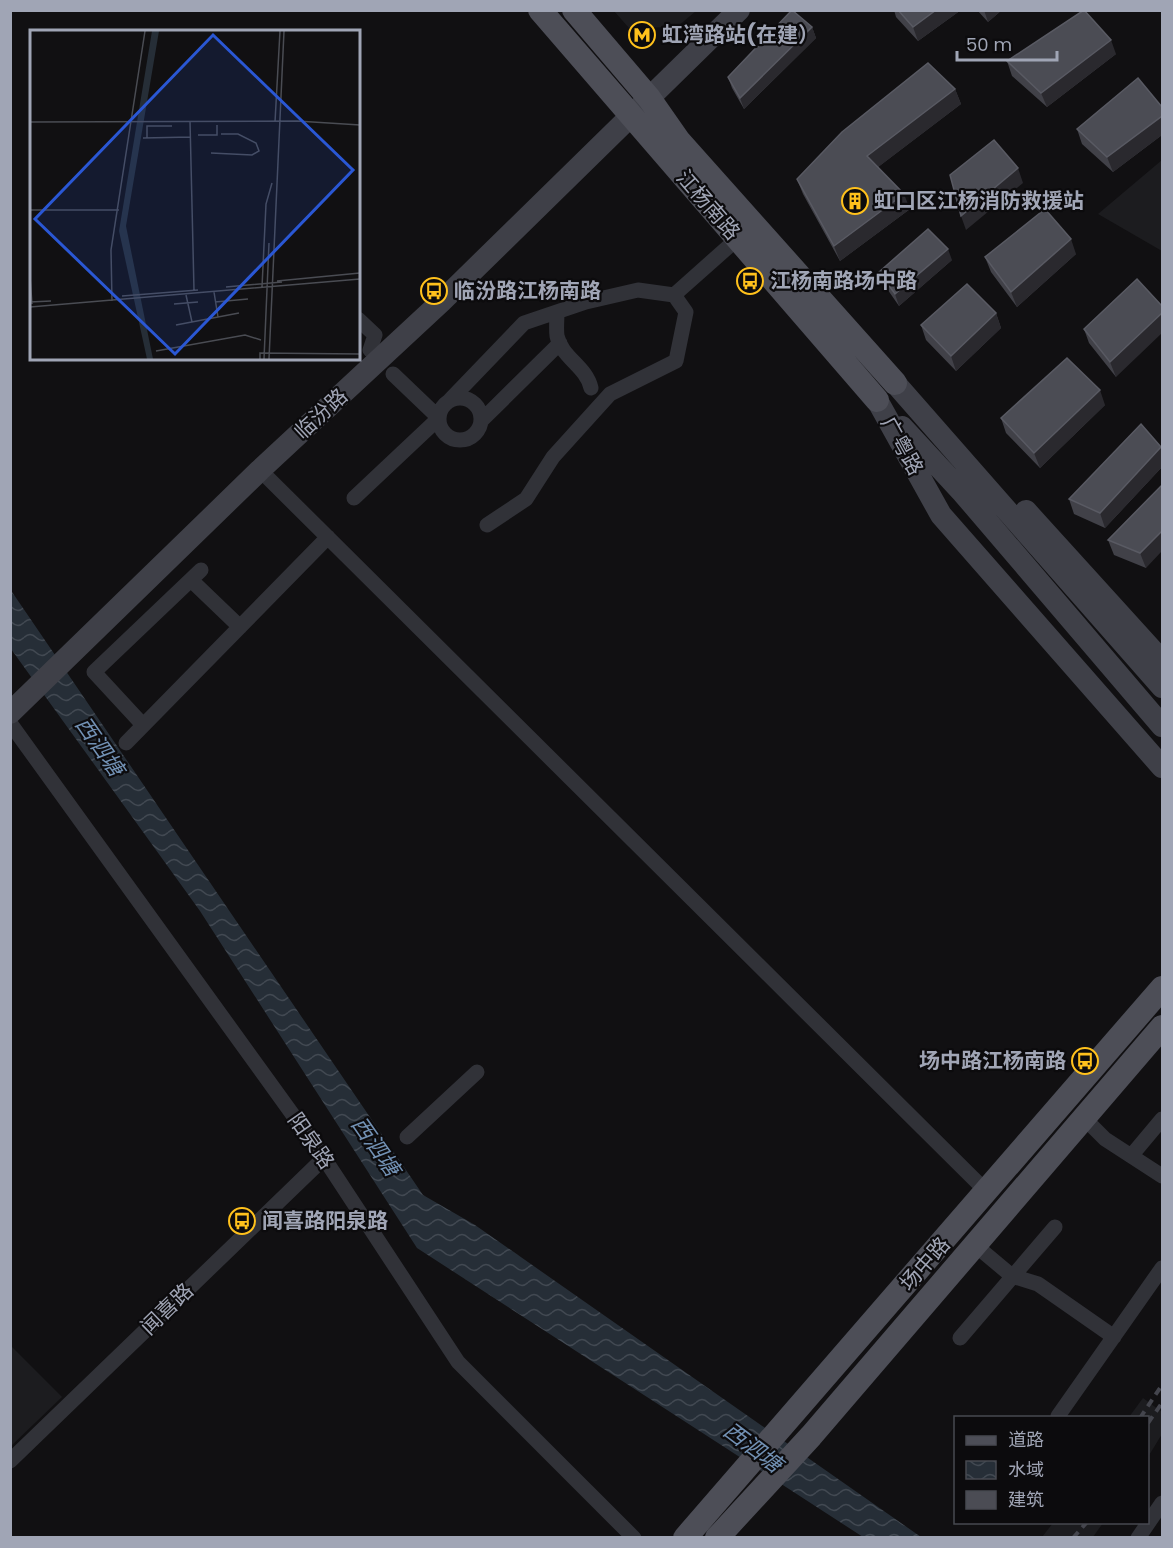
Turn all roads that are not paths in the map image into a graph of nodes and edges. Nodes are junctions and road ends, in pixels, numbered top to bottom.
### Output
1 (540, 10) edge
2 (574, 10) edge
3 (739, 10) edge
4 (649, 98) junction
5 (631, 116) junction
6 (737, 239) junction
7 (674, 295) junction
8 (557, 312) junction
9 (360, 321) edge
10 (560, 343) junction
11 (370, 350) dead end
12 (393, 374) dead end
13 (895, 383) junction
14 (591, 388) dead end
15 (450, 400) junction
16 (877, 400) junction
17 (439, 418) junction
18 (482, 420) junction
19 (260, 470) junction
20 (354, 498) dead end
21 (487, 525) dead end
22 (328, 537) junction
23 (240, 627) junction
24 (1162, 661) edge
25 (1162, 687) edge
26 (12, 715) edge
27 (143, 725) junction
28 (1162, 726) edge
29 (126, 742) dead end
30 (1162, 767) edge
31 (1162, 988) edge
32 (1162, 1027) edge
33 (477, 1072) dead end
34 (1084, 1118) junction
35 (1162, 1119) edge
36 (407, 1137) dead end
37 (1131, 1156) junction
38 (324, 1158) junction
39 (1162, 1176) edge
40 (987, 1192) junction
41 (1054, 1227) dead end
42 (975, 1245) junction
43 (1162, 1268) edge
44 (1012, 1276) junction
45 (1114, 1337) junction
46 (960, 1338) dead end
47 (1058, 1416) dead end
48 (10, 1461) edge
49 (1162, 1503) edge
50 (1149, 1522) edge
51 (1148, 1524) edge
52 (634, 1538) edge
53 (685, 1538) edge
54 (717, 1538) edge
55 (1138, 1538) edge

1 - 5 main road, 江杨南路
2 - 4 main road, 江杨南路
3 - 4 main road, 临汾路
4 - 5 main road, 临汾路
4 - 13 main road, 江杨南路
5 - 6 main road, 江杨南路
5 - 19 main road, 临汾路
6 - 7 street
6 - 16 main road, 江杨南路
7 - 8 street
7 - 21 street
8 - 10 street
8 - 15 street
9 - 11 street
10 - 14 street
10 - 18 street
12 - 17 street
13 - 24 main road, 广粤路
13 - 25 main road, 广粤路
15 - 17 street
15 - 18 street
16 - 28 main road, 广粤路
16 - 30 main road, 广粤路
17 - 18 street
17 - 20 street
19 - 22 street
19 - 26 main road, 临汾路
22 - 23 street
22 - 40 street
23 - 27 street
23 - 27 street
26 - 38 street, 阳泉路
27 - 29 street
31 - 40 main road, 场中路
32 - 34 main road, 场中路
33 - 36 street
34 - 37 street
34 - 42 main road, 场中路
35 - 37 street
37 - 39 street
38 - 48 street, 闻喜路
38 - 52 street, 阳泉路
40 - 53 main road, 场中路
41 - 44 street
42 - 44 street
42 - 54 main road, 场中路
43 - 45 street
44 - 45 street
44 - 46 street
45 - 47 street
49 - 50 street
51 - 55 street

